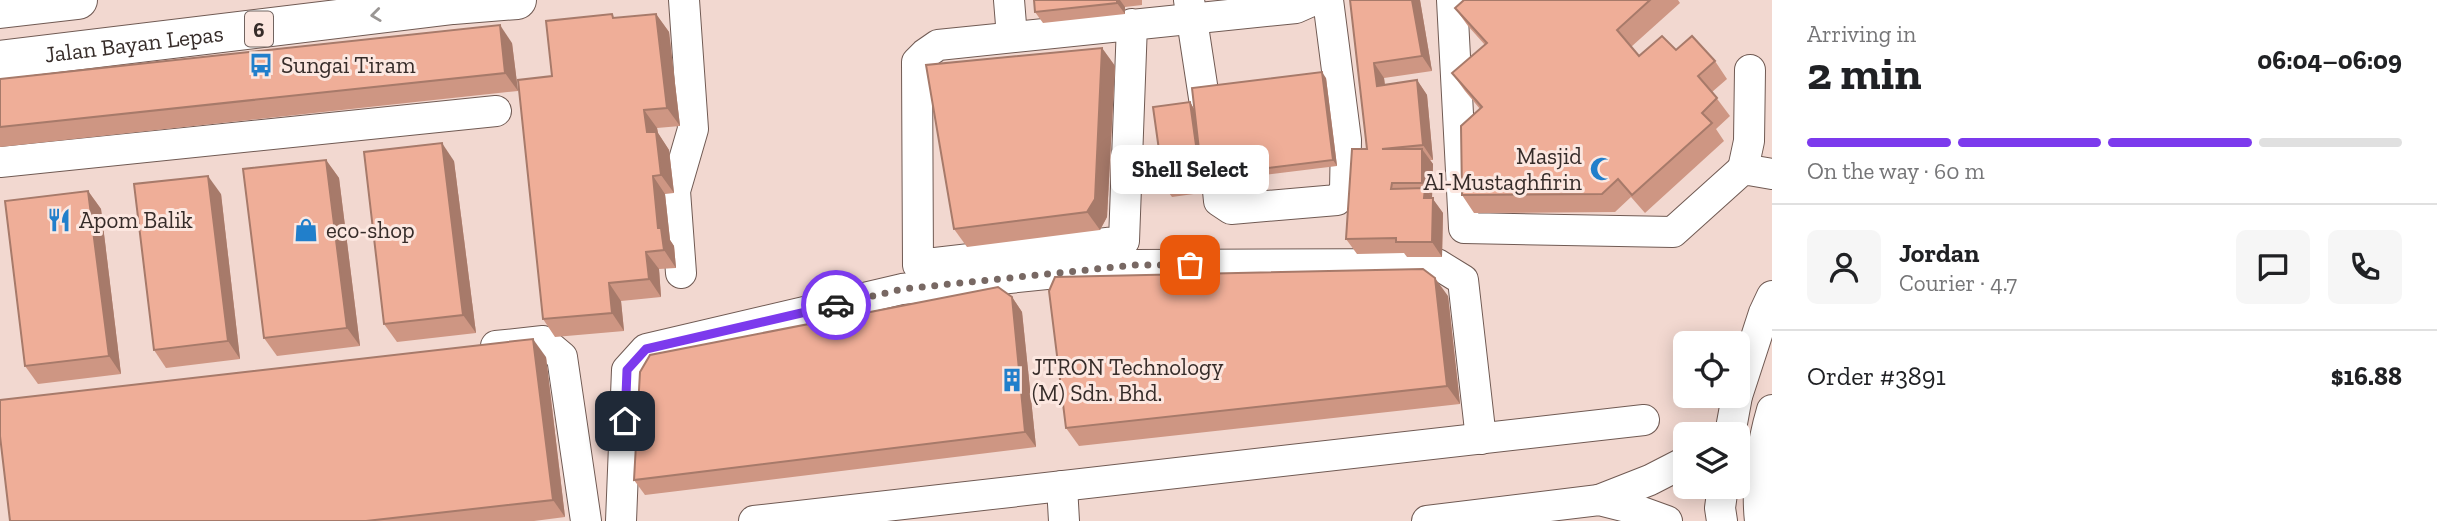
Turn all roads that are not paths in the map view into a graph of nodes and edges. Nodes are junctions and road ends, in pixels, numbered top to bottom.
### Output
1 (78, 0) edge
2 (517, 0) edge
3 (684, 0) edge
4 (1009, 0) edge
5 (1314, 0) edge
6 (1328, 0) edge
7 (1452, 0) edge
8 (0, 9) edge
9 (1189, 9) edge
10 (1132, 24) junction
11 (1012, 37) junction
12 (0, 60) edge
13 (1750, 70) dead end
14 (496, 111) dead end
15 (1206, 111) edge
16 (0, 162) edge
17 (1216, 170) edge
18 (1758, 171) edge
19 (681, 273) dead end
20 (1772, 296) edge
21 (475, 349) edge
22 (1750, 355) edge
23 (1772, 410) edge
24 (1644, 420) dead end
25 (1481, 439) junction
26 (1673, 469) edge
27 (1766, 481) edge
28 (1062, 486) junction
29 (1721, 499) edge
30 (1599, 500) junction
31 (586, 521) edge
32 (621, 521) edge
33 (754, 521) edge
34 (1064, 521) edge
35 (1427, 521) edge
36 (1667, 521) edge
37 (1722, 521) edge
38 (1760, 521) edge

1 - 8 highway
2 -> 12 highway, Jalan Bayan Lepas / 6
3 - 19 street
4 - 11 street
5 - 9 street
6 - 17 street
7 - 18 street
9 - 10 street
9 - 15 street
10 - 11 street
10 - 11 street
13 - 18 street
14 - 16 street
20 - 22 street
21 - 31 street
23 - 27 street
24 - 25 street
25 - 28 street
25 - 32 street
26 - 30 street
27 - 38 street
28 - 33 street
28 - 34 street
29 - 37 street
30 - 35 street
30 - 36 street

